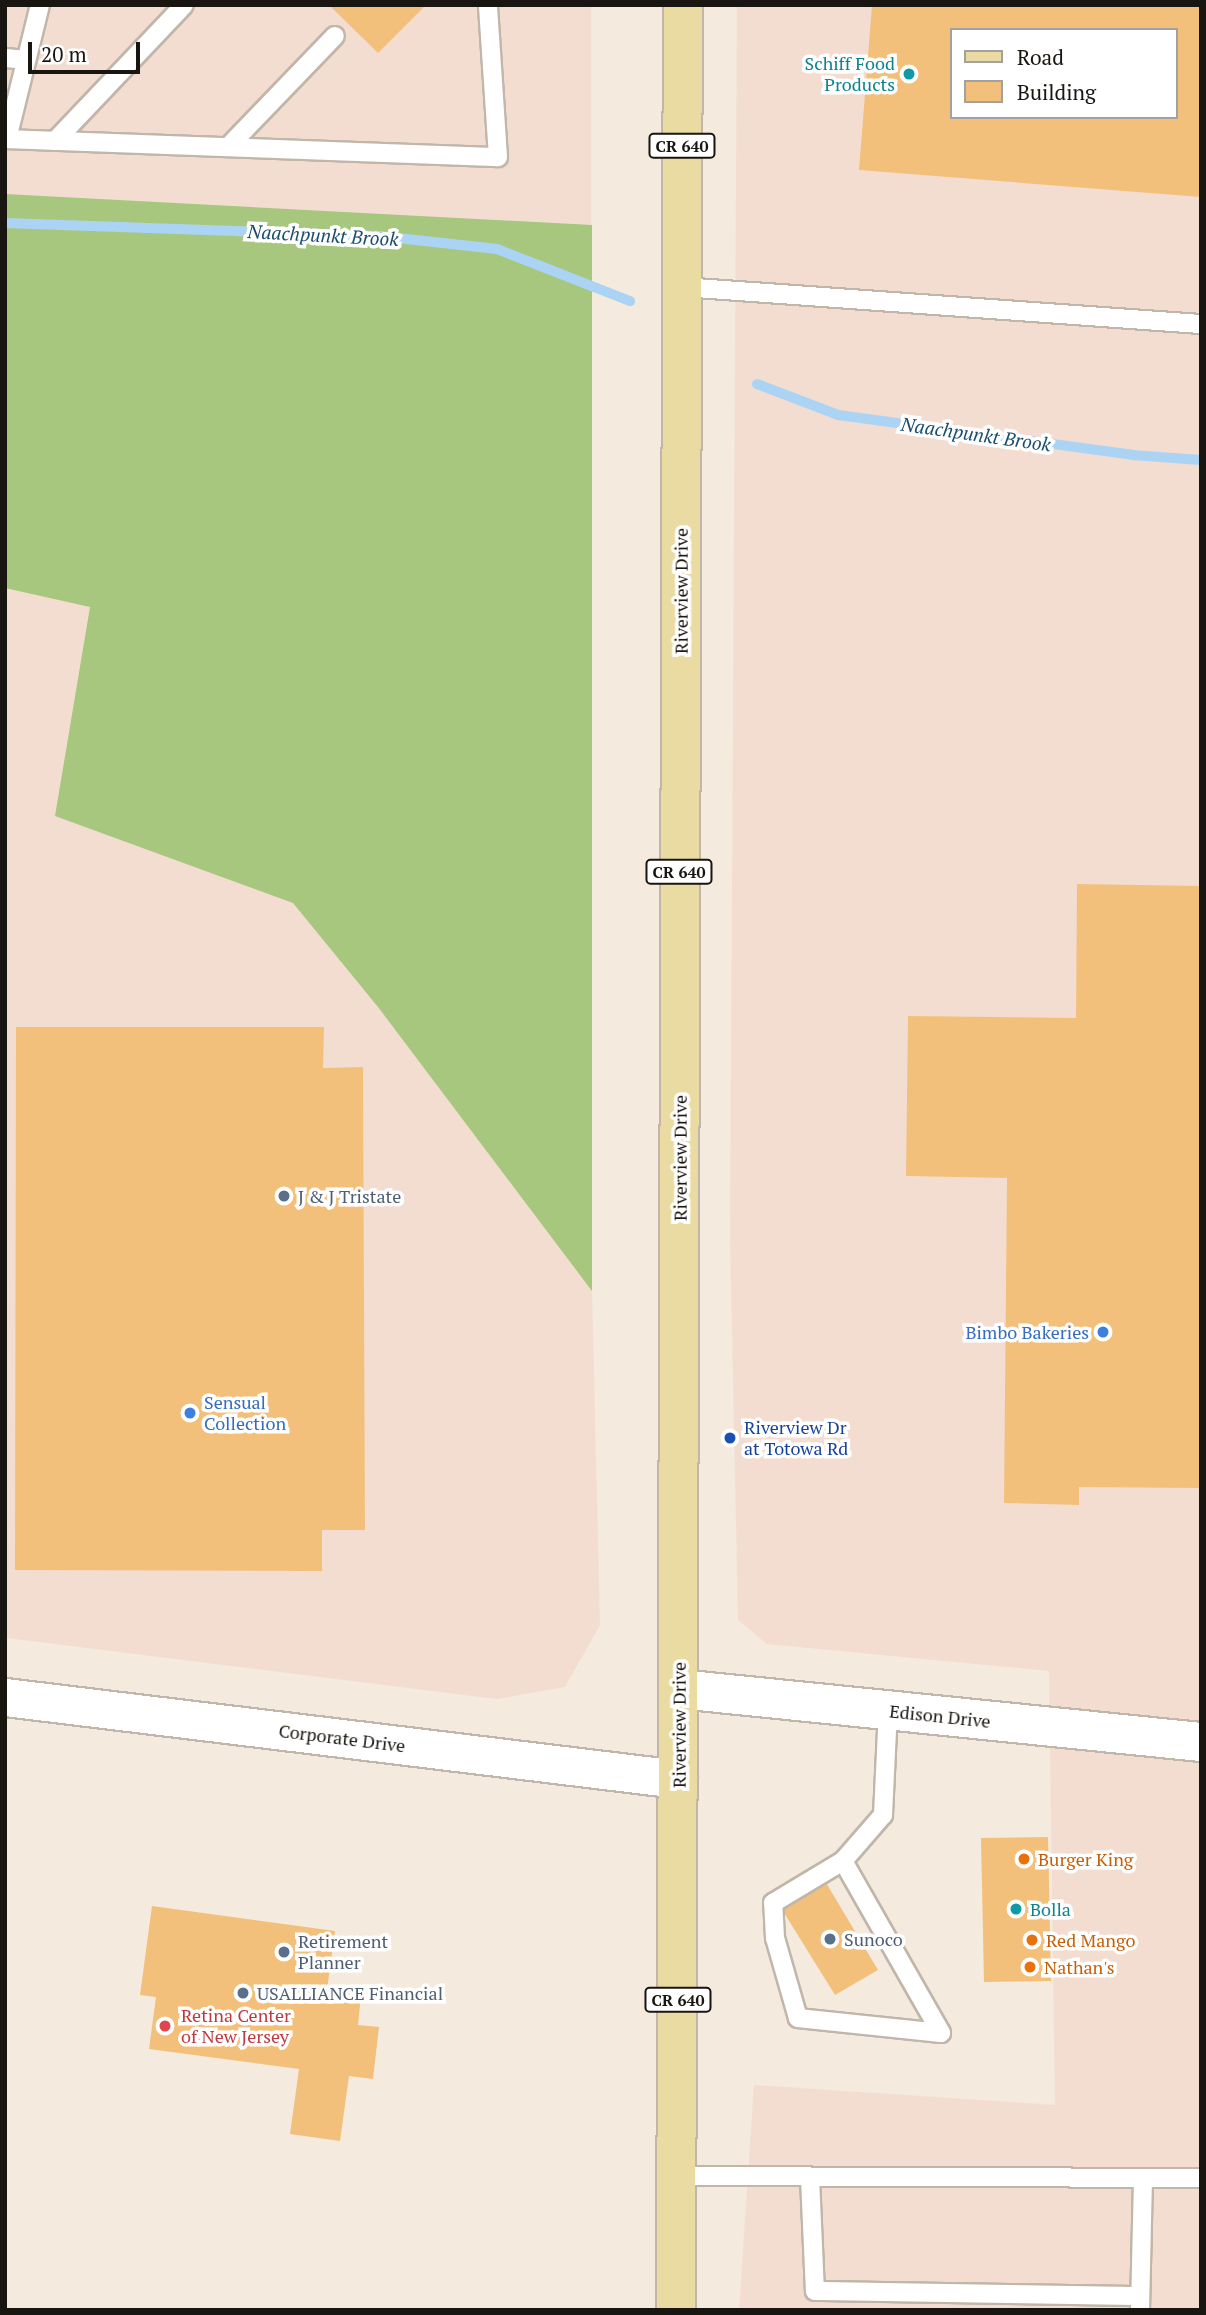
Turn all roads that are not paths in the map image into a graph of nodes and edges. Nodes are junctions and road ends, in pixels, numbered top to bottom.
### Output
1 (40, 5) edge
2 (184, 5) edge
3 (488, 5) edge
4 (683, 5) edge
5 (335, 36) dead end
6 (5, 58) edge
7 (26, 60) junction
8 (6, 139) edge
9 (55, 141) junction
10 (228, 147) junction
11 (682, 287) junction
12 (1201, 324) edge
13 (679, 1689) junction
14 (5, 1697) edge
15 (888, 1710) junction
16 (1201, 1742) edge
17 (678, 1779) junction
18 (843, 1861) junction
19 (678, 2176) junction
20 (810, 2178) junction
21 (1201, 2178) edge
22 (1143, 2181) junction
23 (1140, 2303) edge
24 (676, 2310) edge

1 - 7 lane
2 - 9 lane
3 - 10 lane
4 - 11 main road, Riverview Drive / CR 640
5 - 10 lane
6 - 7 lane
7 - 8 lane
8 - 9 lane
9 - 10 lane
11 - 12 lane
11 - 13 main road, Riverview Drive / CR 640
13 - 15 main road, Edison Drive
13 - 17 main road, Riverview Drive / CR 640
14 - 17 street, Corporate Drive
15 - 16 main road, Edison Drive
15 - 18 lane
17 - 19 main road, Riverview Drive / CR 640
18 - 18 lane
19 - 20 lane
19 - 24 main road, Riverview Drive / CR 640
20 - 22 lane
20 - 23 lane
21 - 22 lane
22 - 23 lane

